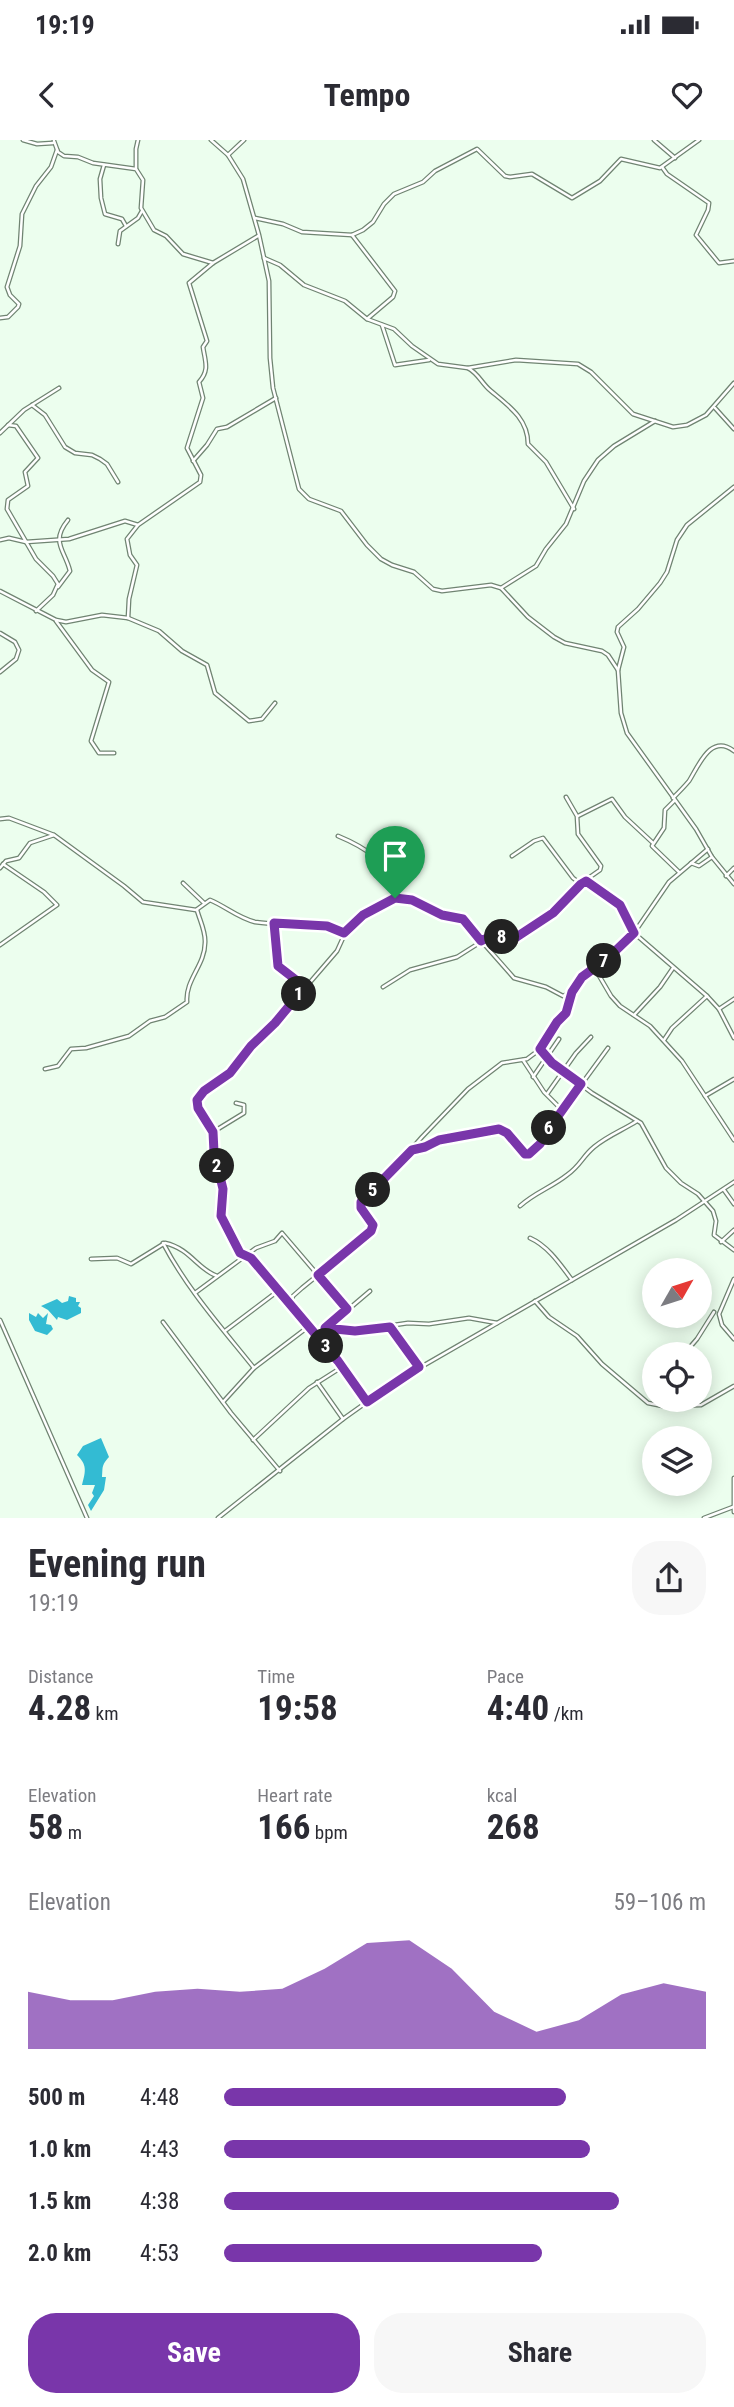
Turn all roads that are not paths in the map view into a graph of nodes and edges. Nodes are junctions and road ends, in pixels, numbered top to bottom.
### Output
1 (23, 140) edge
2 (54, 140) edge
3 (138, 140) edge
4 (211, 140) edge
5 (244, 140) edge
6 (654, 140) edge
7 (699, 140) edge
8 (57, 150) junction
9 (228, 155) junction
10 (675, 158) junction
11 (104, 165) junction
12 (662, 167) junction
13 (136, 169) junction
14 (142, 211) junction
15 (255, 218) junction
16 (125, 226) junction
17 (259, 235) junction
18 (352, 235) junction
19 (118, 244) dead end
20 (264, 258) junction
21 (734, 261) edge
22 (213, 263) junction
23 (0, 318) edge
24 (367, 319) junction
25 (382, 325) junction
26 (431, 360) junction
27 (468, 368) junction
28 (734, 383) edge
29 (60, 388) dead end
30 (276, 398) junction
31 (32, 405) junction
32 (714, 407) junction
33 (656, 421) junction
34 (8, 425) junction
35 (734, 429) edge
36 (0, 433) edge
37 (193, 461) junction
38 (118, 482) dead end
39 (734, 487) edge
40 (573, 509) junction
41 (68, 520) dead end
42 (138, 525) junction
43 (0, 540) edge
44 (59, 540) junction
45 (26, 542) junction
46 (58, 587) junction
47 (501, 588) junction
48 (1, 592) edge
49 (0, 598) edge
50 (36, 611) junction
51 (128, 618) junction
52 (56, 620) junction
53 (0, 633) edge
54 (618, 670) junction
55 (0, 672) edge
56 (275, 703) dead end
57 (734, 751) edge
58 (114, 753) dead end
59 (566, 797) dead end
60 (674, 799) junction
61 (577, 816) junction
62 (0, 819) edge
63 (54, 835) junction
64 (338, 836) dead end
65 (653, 843) junction
66 (708, 849) junction
67 (512, 856) dead end
68 (712, 857) junction
69 (0, 858) edge
70 (691, 863) junction
71 (2, 865) edge
72 (734, 868) edge
73 (679, 872) junction
74 (726, 876) junction
75 (589, 882) junction
76 (183, 883) dead end
77 (581, 884) junction
78 (734, 884) edge
79 (395, 898) junction
80 (204, 903) junction
81 (197, 910) junction
82 (274, 923) junction
83 (344, 933) junction
84 (634, 933) junction
85 (481, 941) junction
86 (0, 945) edge
87 (594, 967) junction
88 (673, 968) junction
89 (677, 972) junction
90 (672, 973) junction
91 (305, 987) junction
92 (383, 987) dead end
93 (572, 992) junction
94 (707, 996) junction
95 (734, 999) edge
96 (719, 1009) junction
97 (634, 1015) junction
98 (591, 1037) dead end
99 (734, 1038) edge
100 (559, 1039) dead end
101 (664, 1040) junction
102 (608, 1048) dead end
103 (540, 1049) junction
104 (547, 1057) junction
105 (523, 1060) junction
106 (45, 1069) dead end
107 (563, 1071) junction
108 (533, 1077) junction
109 (734, 1079) edge
110 (581, 1084) junction
111 (547, 1094) junction
112 (705, 1096) junction
113 (236, 1103) dead end
114 (562, 1110) junction
115 (637, 1121) junction
116 (213, 1132) junction
117 (734, 1140) edge
118 (412, 1150) junction
119 (734, 1182) edge
120 (723, 1189) junction
121 (705, 1200) junction
122 (734, 1204) edge
123 (520, 1206) dead end
124 (734, 1230) edge
125 (530, 1238) dead end
126 (721, 1242) junction
127 (163, 1243) junction
128 (734, 1250) edge
129 (245, 1256) junction
130 (91, 1259) dead end
131 (318, 1275) junction
132 (218, 1276) junction
133 (734, 1279) edge
134 (572, 1280) junction
135 (278, 1291) junction
136 (370, 1291) dead end
137 (195, 1293) junction
138 (535, 1301) junction
139 (290, 1304) junction
140 (347, 1309) junction
141 (714, 1312) dead end
142 (0, 1320) edge
143 (163, 1322) dead end
144 (497, 1323) junction
145 (308, 1327) junction
146 (390, 1327) junction
147 (325, 1328) junction
148 (225, 1331) junction
149 (317, 1336) junction
150 (734, 1339) edge
151 (694, 1342) edge
152 (342, 1367) junction
153 (419, 1367) junction
154 (254, 1368) junction
155 (317, 1382) junction
156 (734, 1386) edge
157 (642, 1399) edge
158 (712, 1399) edge
159 (223, 1402) junction
160 (367, 1402) junction
161 (343, 1419) junction
162 (253, 1440) junction
163 (280, 1471) junction
164 (734, 1478) edge
165 (734, 1492) edge
166 (733, 1510) edge
167 (87, 1518) edge
168 (218, 1518) edge
169 (704, 1518) edge

1 - 2 street
2 - 8 street
3 - 13 street
4 - 9 street
5 - 9 street
6 - 10 street
7 - 10 street
8 - 11 street
8 - 23 street
9 - 15 street
10 - 12 street
11 - 13 street
11 - 16 street
12 - 18 street
12 - 21 street
13 - 14 street
14 - 16 street
14 - 22 street
15 - 17 street
15 - 18 street
16 - 19 street
17 - 20 street
17 - 22 street
18 - 24 street
20 - 24 street
20 - 30 street
22 - 37 street
24 - 25 street
25 - 26 street
25 - 26 street
26 - 27 street
27 - 33 street
27 - 40 street
28 - 32 street
29 - 31 street
30 - 37 street
30 - 47 street
31 - 34 street
31 - 38 street
32 - 33 street
32 - 35 street
33 - 40 street
34 - 36 street
34 - 45 street
37 - 42 street
39 - 54 street
40 - 47 street
41 - 44 street
42 - 44 street
42 - 51 street
43 - 45 street
44 - 45 street
44 - 46 street
45 - 46 street
46 - 50 street
47 - 54 street
48 - 49 street
48 - 50 street
50 - 52 street
51 - 52 street
51 - 56 street
52 - 58 street
53 - 55 street
54 - 60 street
57 - 60 street
59 - 61 street
60 - 65 street
60 - 66 street
61 - 65 street
61 - 75 street
62 - 63 street
63 - 71 street
63 - 81 street
64 - 79 street
65 - 73 street
66 - 68 street
66 - 70 street
67 - 77 street
68 - 70 street
68 - 74 street
69 - 71 street
70 - 73 street
71 - 86 street
72 - 74 street
73 - 84 street
74 - 78 street
75 - 77 street
75 - 84 street
76 - 80 street
77 - 85 street
79 - 83 street
79 - 85 street
80 - 81 street
80 - 82 street
81 - 106 street
82 - 83 street
82 - 91 street
83 - 91 street
84 - 87 street
84 - 88 street
85 - 92 street
85 - 93 street
87 - 93 street
87 - 97 street
88 - 89 street
88 - 90 street
89 - 90 street
89 - 94 street
90 - 97 street
91 - 116 street
93 - 103 street
94 - 96 street
94 - 101 street
95 - 96 street
96 - 99 street
97 - 101 street
98 - 107 street
100 - 104 street
101 - 112 street
102 - 110 street
103 - 104 street
103 - 105 street
104 - 107 street
104 - 108 street
105 - 108 street
105 - 118 street
107 - 110 street
107 - 111 street
108 - 111 street
109 - 112 street
110 - 114 street
110 - 115 street
111 - 114 street
112 - 117 street
113 - 116 street
114 - 118 street
115 - 121 street
115 - 123 street
116 - 129 street
118 - 131 street
119 - 120 street
120 - 121 street
120 - 122 street
121 - 126 street
121 - 134 street
124 - 126 street
125 - 134 street
126 - 128 street
127 - 130 street
127 - 132 street
127 - 137 street
129 - 131 street
129 - 132 street
129 - 135 street
131 - 139 street
131 - 140 street
132 - 137 street
133 - 150 street
134 - 138 street
135 - 139 street
135 - 148 street
136 - 140 street
137 - 148 street
138 - 144 street
138 - 157 street
139 - 145 street
140 - 147 street
141 - 151 street
142 - 167 street
143 - 159 street
144 - 146 street
144 - 153 street
145 - 149 street
145 - 154 street
146 - 147 street
146 - 153 street
147 - 149 street
148 - 154 street
149 - 152 street
152 - 155 street
152 - 160 street
153 - 160 street
154 - 159 street
155 - 161 street
155 - 162 street
156 - 158 street
159 - 162 street
160 - 161 street
161 - 163 street
162 - 163 street
163 - 168 street
164 - 165 street
165 - 166 street
166 - 169 street

